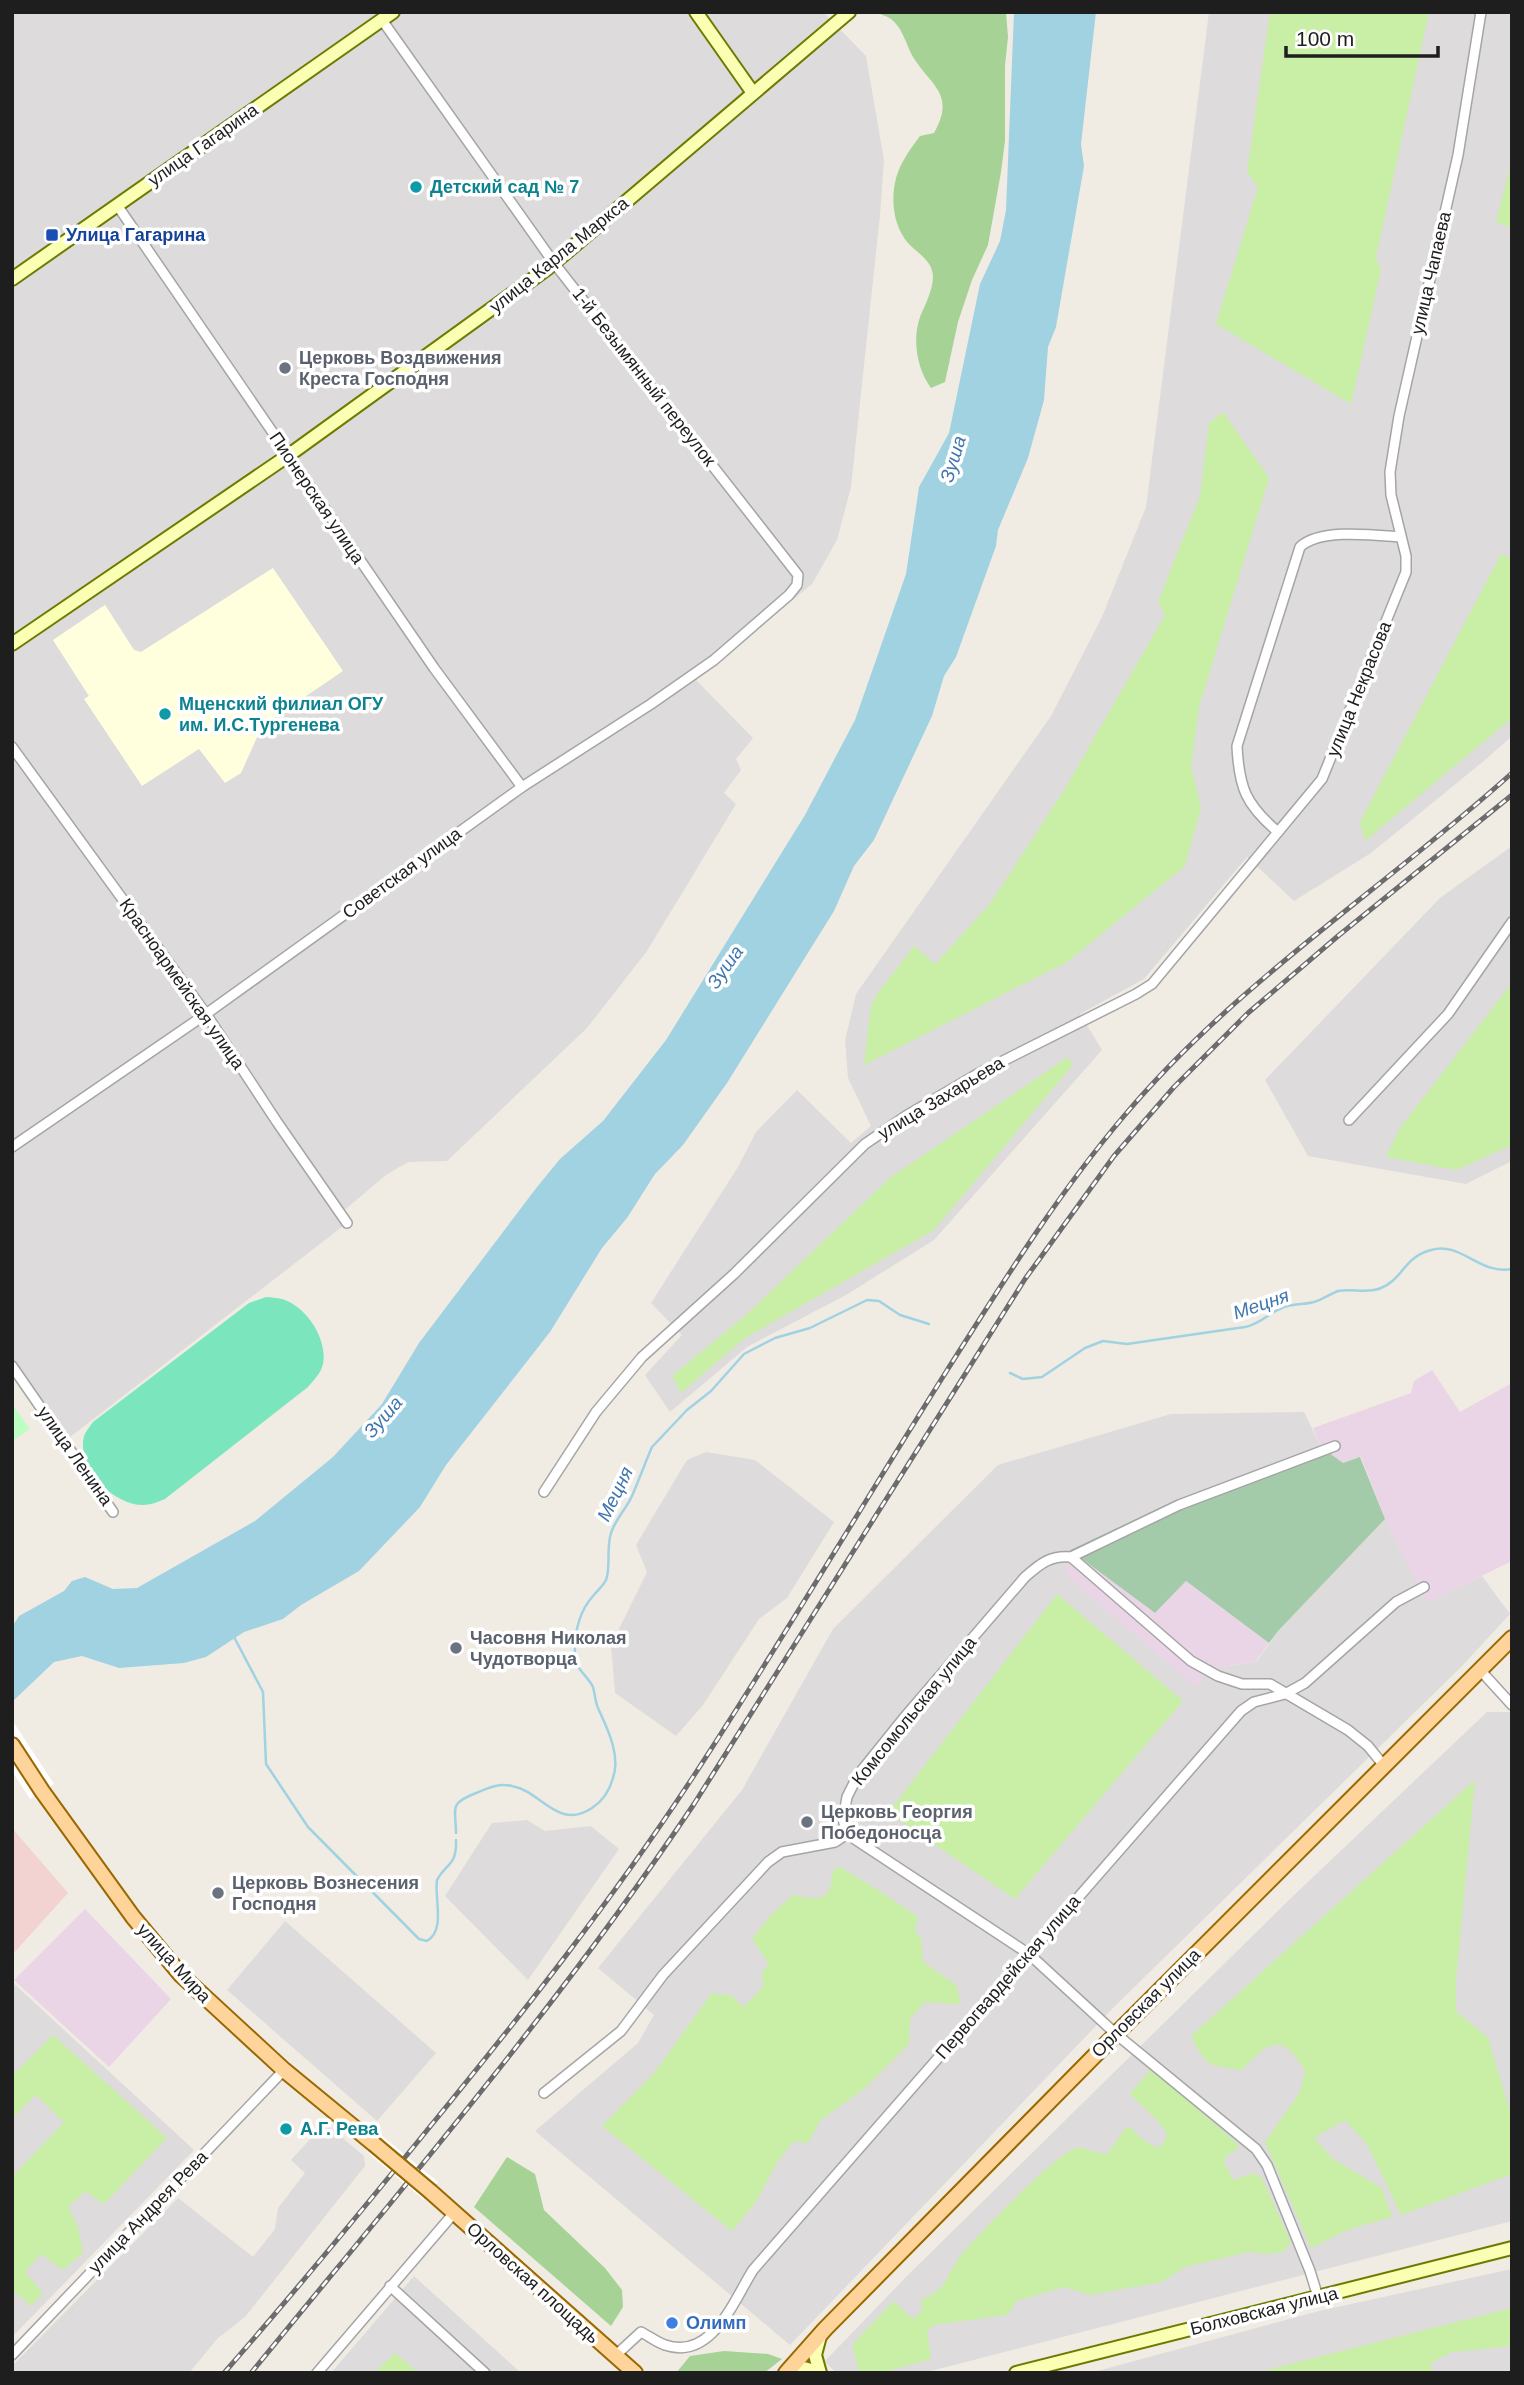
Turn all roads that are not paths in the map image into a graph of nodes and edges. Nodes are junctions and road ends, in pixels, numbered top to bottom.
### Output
1 (696, 12) edge
2 (849, 12) edge
3 (1482, 12) edge
4 (387, 16) edge
5 (753, 93) junction
6 (117, 205) junction
7 (554, 263) junction
8 (12, 279) edge
9 (289, 455) junction
10 (1400, 535) junction
11 (789, 595) joint
12 (12, 645) edge
13 (12, 747) edge
14 (522, 787) junction
15 (1278, 832) junction
16 (1512, 922) edge
17 (206, 1014) junction
18 (1349, 1119) dead end
19 (12, 1147) edge
20 (347, 1223) dead end
21 (12, 1366) edge
22 (1335, 1446) dead end
23 (544, 1492) dead end
24 (113, 1511) dead end
25 (1071, 1557) junction
26 (1424, 1587) dead end
27 (1512, 1639) edge
28 (1481, 1671) junction
29 (1286, 1694) junction
30 (1512, 1705) edge
31 (12, 1745) edge
32 (1385, 1767) junction
33 (847, 1834) junction
34 (1029, 1954) junction
35 (1116, 2034) junction
36 (284, 2070) junction
37 (544, 2093) dead end
38 (374, 2144) joint
39 (454, 2213) junction
40 (1512, 2248) edge
41 (390, 2286) junction
42 (1318, 2297) junction
43 (822, 2332) junction
44 (12, 2355) edge
45 (615, 2356) junction
46 (317, 2373) edge
47 (485, 2373) edge
48 (635, 2373) edge
49 (786, 2373) edge
50 (818, 2373) edge
51 (1016, 2373) edge

1 - 5 main road
2 - 5 main road, улица Карла Маркса
3 - 10 street, улица Чапаева
4 - 6 main road, улица Гагарина
4 - 7 street, 1-й Безымянный переулок
5 - 7 main road, улица Карла Маркса
6 - 8 main road, улица Гагарина
6 - 9 street, Пионерская улица
7 - 9 main road, улица Карла Маркса
7 - 11 street, 1-й Безымянный переулок
9 - 12 main road, улица Карла Маркса
9 - 14 street, Пионерская улица
10 - 15 street, улица Некрасова
10 - 15 street
11 - 14 street, Советская улица
13 - 17 street, Красноармейская улица
14 - 17 street, Советская улица
15 - 23 street, улица Захарьева
16 - 18 street
17 - 19 street, Советская улица
17 - 20 street, Красноармейская улица
21 - 24 street, улица Ленина
22 - 25 street, Комсомольская улица
25 - 29 street
25 - 33 street, Комсомольская улица
26 - 29 street, Первогвардейская улица
27 - 28 main road, Орловская улица
28 - 30 street
28 - 32 main road, Орловская улица
29 - 32 street
29 - 34 street, Первогвардейская улица
31 - 36 main road, улица Мира
32 - 35 main road, Орловская улица
33 - 34 street
33 - 37 street
34 - 35 street
34 - 45 street, Первогвардейская улица
35 - 42 street
35 - 43 main road, Орловская улица
36 - 38 main road, улица Мира
36 - 44 street, улица Андрея Рева
38 - 39 main road, Орловская площадь, bridge
39 - 41 street
39 - 45 main road, Орловская площадь
40 - 42 main road, Болховская улица
41 - 46 street
41 - 47 street
42 - 51 main road, Болховская улица
43 - 49 main road, Орловская улица
43 - 50 main road
45 - 48 main road, Орловская площадь
49 - 50 main road

